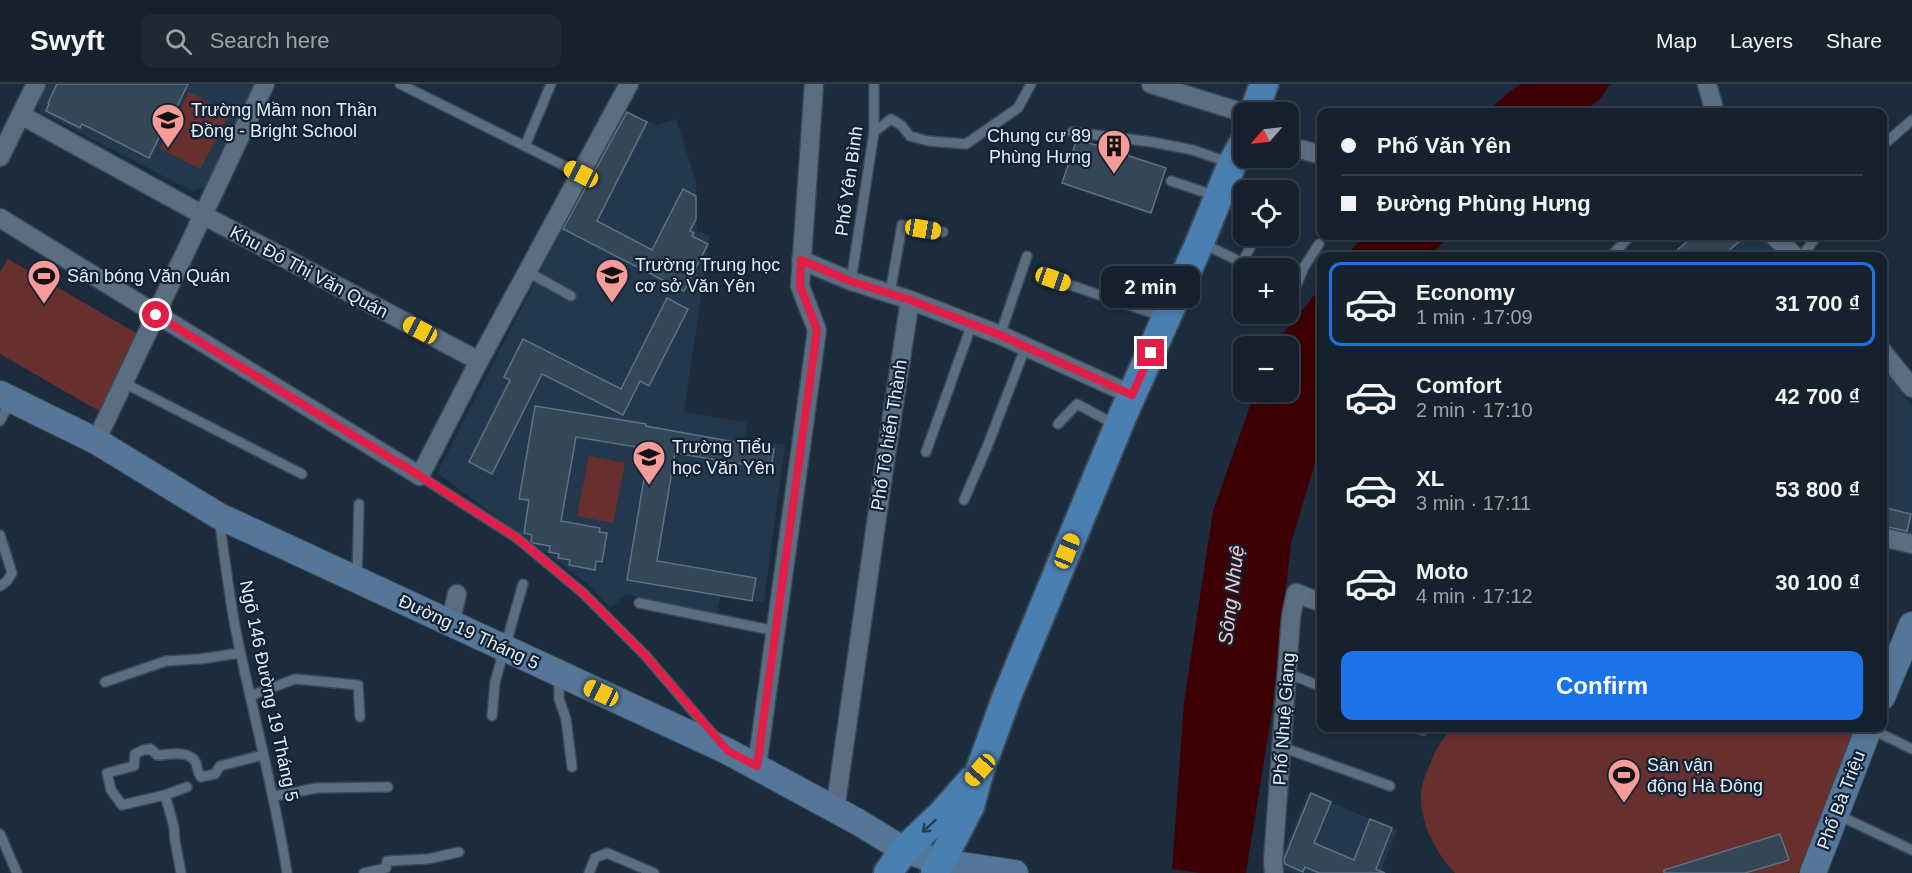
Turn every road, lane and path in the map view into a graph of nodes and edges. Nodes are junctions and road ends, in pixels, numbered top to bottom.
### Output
1 (36, 84) edge
2 (265, 84) edge
3 (400, 84) edge
4 (551, 84) edge
5 (629, 84) edge
6 (814, 84) edge
7 (874, 84) edge
8 (1031, 84) edge
9 (1151, 84) edge
10 (1264, 84) edge
11 (1707, 84) edge
12 (1258, 102) edge
13 (1714, 108) edge
14 (1233, 110) edge
15 (21, 115) junction
16 (1912, 120) edge
17 (874, 132) junction
18 (1072, 132) dead end
19 (1887, 142) edge
20 (525, 146) junction
21 (1299, 150) edge
22 (1233, 153) edge
23 (1317, 154) edge
24 (0, 158) edge
25 (1233, 164) edge
26 (581, 174) junction
27 (1171, 181) dead end
28 (1218, 197) junction
29 (203, 215) junction
30 (0, 219) edge
31 (944, 232) dead end
32 (1626, 240) edge
33 (1778, 240) edge
34 (1200, 242) junction
35 (1319, 244) dead end
36 (1615, 252) edge
37 (1791, 252) edge
38 (1028, 256) dead end
39 (1233, 258) edge
40 (801, 260) junction
41 (528, 272) junction
42 (1053, 279) dead end
43 (1299, 279) edge
44 (850, 281) junction
45 (890, 293) junction
46 (571, 296) dead end
47 (910, 300) junction
48 (156, 315) junction
49 (1166, 318) junction
50 (972, 324) junction
51 (1000, 335) junction
52 (1026, 346) junction
53 (1887, 357) edge
54 (479, 361) junction
55 (124, 383) junction
56 (1912, 388) edge
57 (1132, 395) junction
58 (4, 405) edge
59 (1058, 424) dead end
60 (1119, 426) junction
61 (96, 441) junction
62 (926, 452) dead end
63 (302, 474) dead end
64 (420, 476) junction
65 (963, 500) dead end
66 (359, 504) dead end
67 (219, 516) junction
68 (0, 535) edge
69 (1887, 538) edge
70 (1912, 544) edge
71 (357, 580) junction
72 (523, 584) dead end
73 (0, 586) edge
74 (457, 594) dead end
75 (1317, 601) edge
76 (639, 603) dead end
77 (450, 624) junction
78 (1912, 625) edge
79 (776, 631) junction
80 (505, 649) junction
81 (240, 653) junction
82 (1287, 673) junction
83 (559, 674) junction
84 (105, 682) dead end
85 (1887, 682) edge
86 (1317, 685) edge
87 (250, 696) junction
88 (492, 716) dead end
89 (360, 717) dead end
90 (1867, 732) edge
91 (1877, 732) edge
92 (1282, 747) junction
93 (1912, 749) edge
94 (728, 751) junction
95 (262, 755) junction
96 (572, 766) dead end
97 (757, 766) junction
98 (980, 770) junction
99 (1390, 786) dead end
100 (388, 787) dead end
101 (187, 788) dead end
102 (165, 795) junction
103 (274, 796) junction
104 (835, 810) junction
105 (1835, 814) junction
106 (0, 834) edge
107 (904, 850) junction
108 (1912, 850) edge
109 (459, 852) dead end
110 (938, 867) edge
111 (17, 873) edge
112 (181, 873) edge
113 (287, 873) edge
114 (364, 873) edge
115 (589, 873) edge
116 (654, 873) edge
117 (888, 873) edge
118 (1015, 873) edge
119 (1274, 873) edge
120 (1813, 873) edge

1 - 15 street
2 - 29 street
3 - 20 lane
4 - 20 lane
5 - 26 street
6 - 40 street
7 - 17 lane, Phố Yên Bình
8 - 17 lane
9 - 14 street
10 - 12 main road
11 - 13 street
15 - 24 street
15 - 29 street, Khu Đô Thị Văn Quán
16 - 19 lane
17 - 44 lane, Phố Yên Bình
18 - 22 lane
20 - 26 lane
21 - 23 street
25 - 28 main road
26 - 41 street
27 - 28 lane
28 - 34 main road
29 - 48 street
29 - 54 street, Khu Đô Thị Văn Quán
30 - 48 street
31 - 45 lane
32 - 36 lane
33 - 37 street
34 - 39 lane
34 - 49 main road
35 - 43 lane
38 - 51 lane
40 - 44 street
40 - 79 street
41 - 46 lane
41 - 54 street
42 - 49 lane
44 - 45 street
45 - 47 street
47 - 50 street
47 - 104 street, Phố Tô hiến Thành
48 - 55 street
48 - 64 street
49 - 57 main road
50 - 51 street
50 - 62 lane
51 - 52 street
52 - 57 street
52 - 65 lane
53 - 56 street
54 - 64 street
55 - 61 street
55 - 63 lane
57 - 60 main road
58 - 61 street, Đường 19 Tháng 5
59 - 60 lane
60 - 98 main road
61 - 67 street, Đường 19 Tháng 5
64 - 94 lane
66 - 71 lane
67 - 71 street, Đường 19 Tháng 5
67 - 81 lane, Ngõ 146 Đường 19 Tháng 5
68 - 73 lane
69 - 70 street
71 - 77 street, Đường 19 Tháng 5
72 - 80 lane
74 - 77 street
75 - 82 street, Phố Nhuệ Giang
76 - 79 lane
77 - 80 street, Đường 19 Tháng 5
78 - 85 street
79 - 97 street
80 - 83 street, Đường 19 Tháng 5
80 - 88 lane
81 - 84 lane
81 - 87 lane, Ngõ 146 Đường 19 Tháng 5
82 - 86 lane
82 - 92 street, Phố Nhuệ Giang
83 - 94 street, Đường 19 Tháng 5
83 - 96 lane
87 - 89 lane
87 - 95 lane, Ngõ 146 Đường 19 Tháng 5
90 - 105 street, Phố Bà Triệu
91 - 93 lane
92 - 99 lane
92 - 119 street, Phố Nhuệ Giang
94 - 97 street, Đường 19 Tháng 5
95 - 102 lane
95 - 103 lane, Ngõ 146 Đường 19 Tháng 5
97 - 104 street, Đường 19 Tháng 5
98 -> 107 main road
98 - 110 main road
100 - 103 lane
101 - 102 lane
102 - 112 lane
103 - 113 lane, Ngõ 146 Đường 19 Tháng 5
104 - 107 street, Đường 19 Tháng 5
105 - 108 lane
105 - 120 street, Phố Bà Triệu
106 - 111 lane
107 - 110 street, Đường 19 Tháng 5
107 - 117 main road
109 - 114 lane
110 - 118 street, Đường 19 Tháng 5
115 - 116 lane

